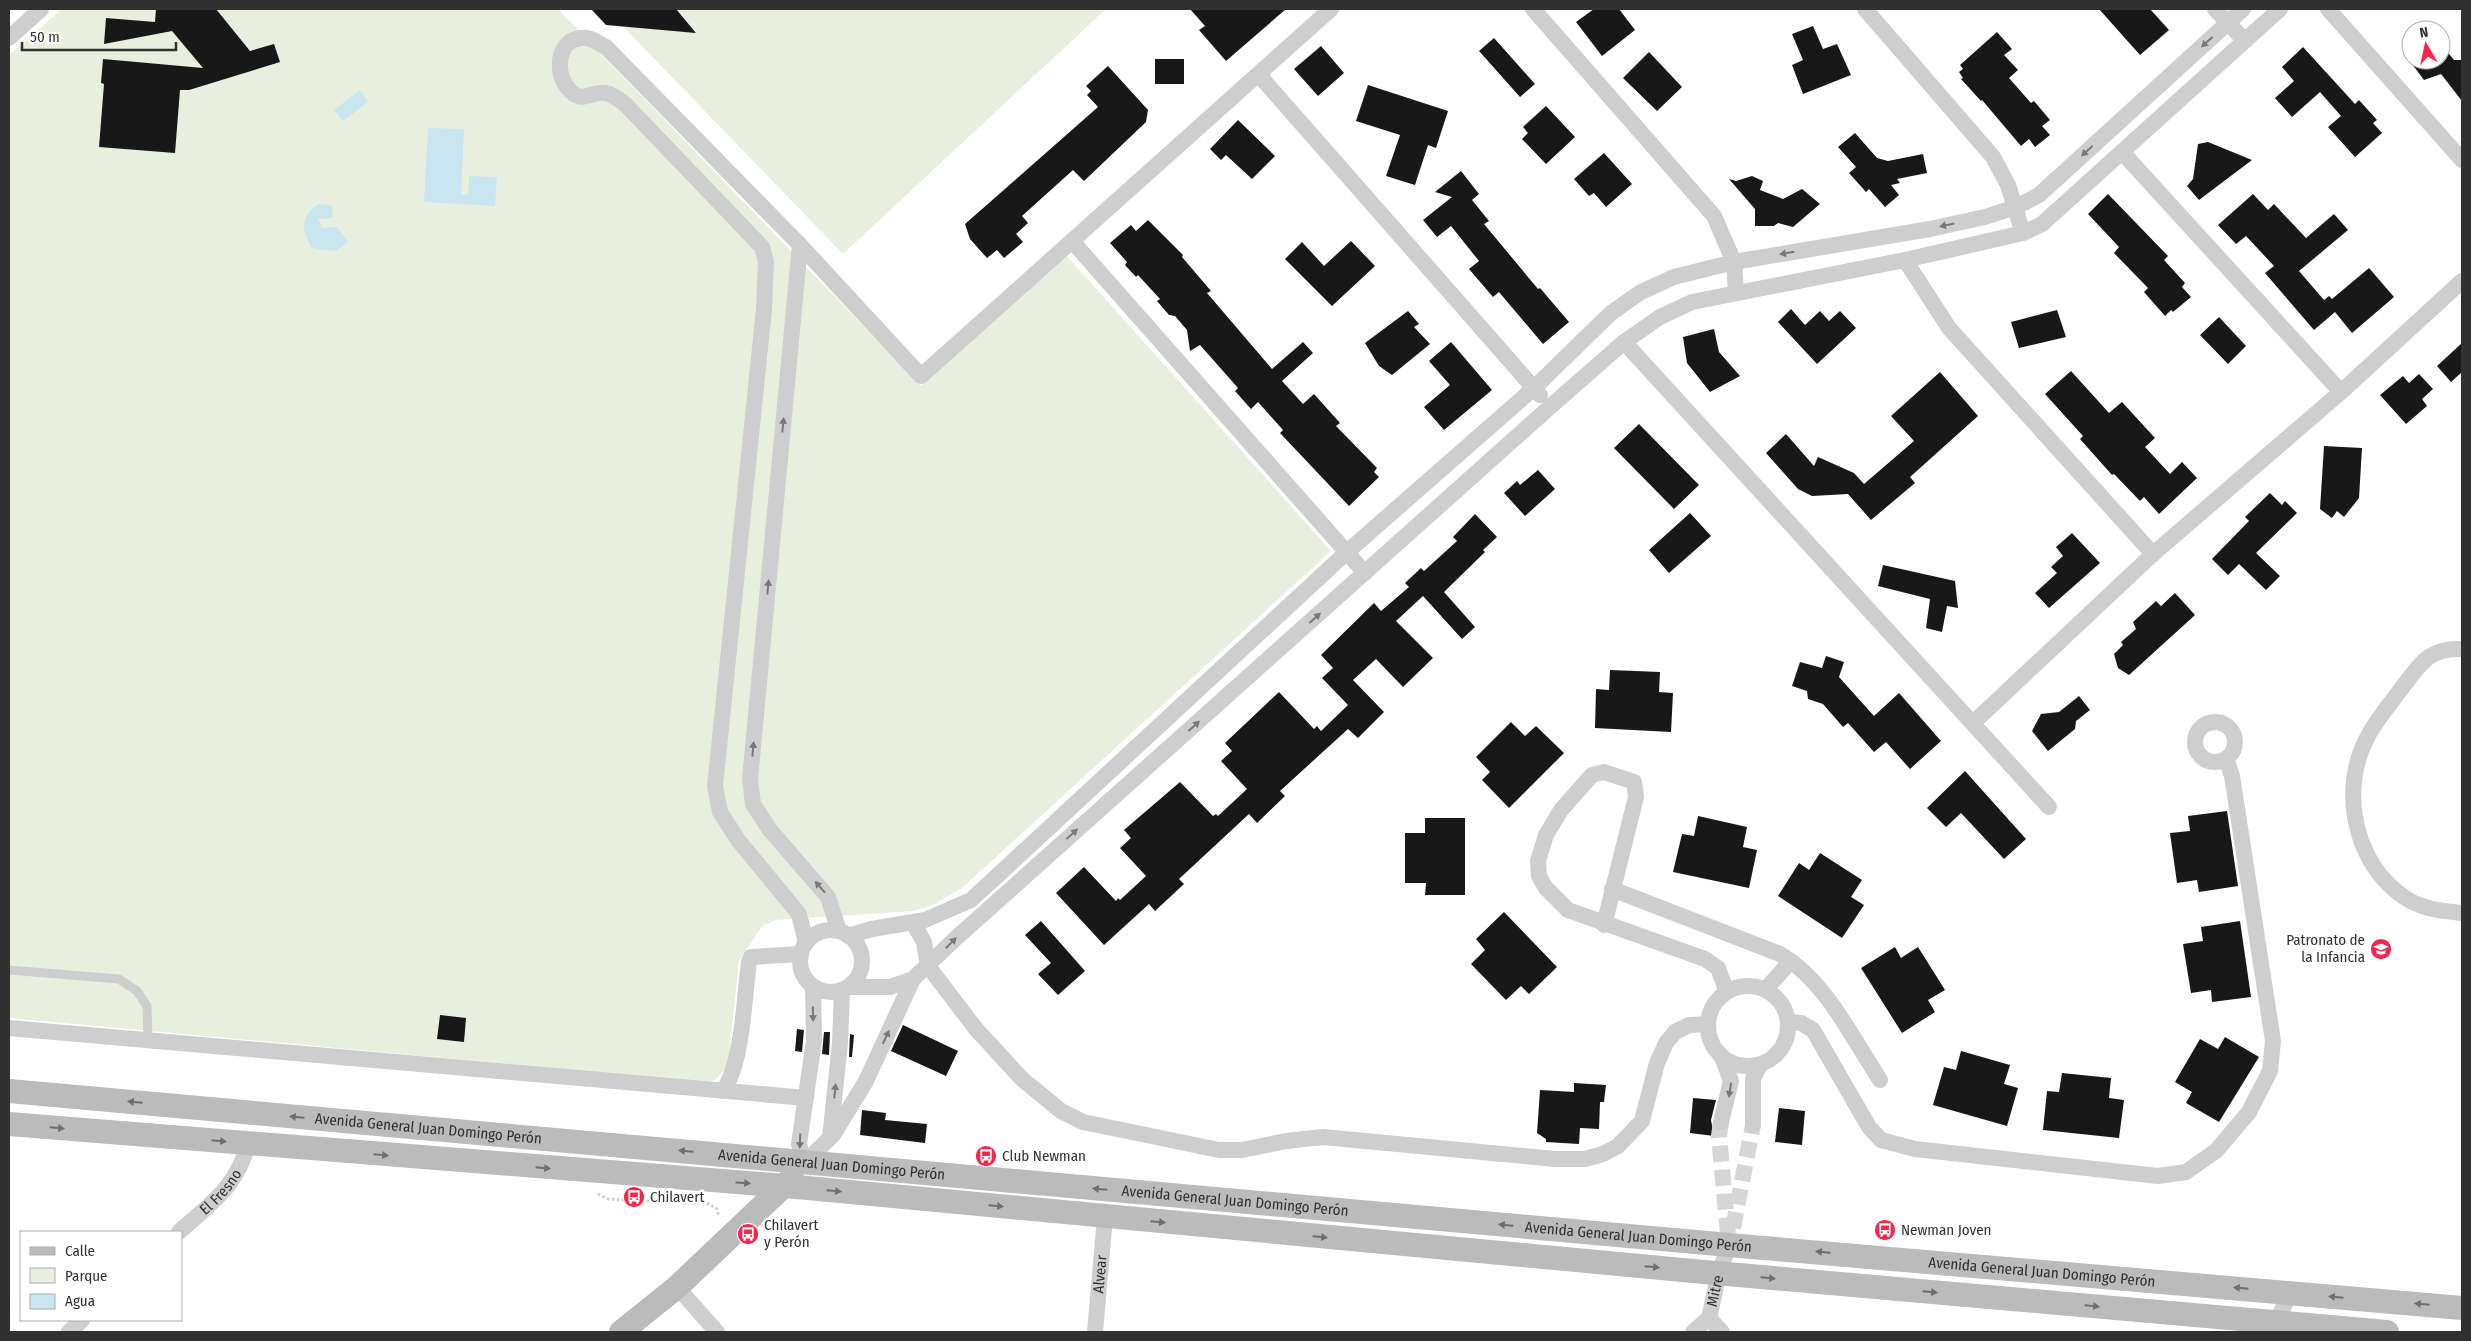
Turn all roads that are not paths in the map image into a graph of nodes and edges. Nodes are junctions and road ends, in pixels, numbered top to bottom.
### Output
1 (41, 9) edge
2 (1331, 9) edge
3 (1533, 9) edge
4 (1865, 9) edge
5 (2215, 9) edge
6 (2243, 9) edge
7 (2280, 9) edge
8 (2328, 9) edge
9 (2228, 22) junction
10 (9, 38) edge
11 (2245, 41) junction
12 (1259, 75) junction
13 (2122, 152) junction
14 (2462, 160) edge
15 (2016, 207) junction
16 (2024, 233) junction
17 (1072, 241) junction
18 (800, 244) junction
19 (1905, 260) junction
20 (1734, 262) junction
21 (2462, 281) edge
22 (1736, 293) junction
23 (1624, 342) junction
24 (1534, 388) junction
25 (2340, 392) junction
26 (1550, 406) junction
27 (1347, 552) junction
28 (2153, 554) junction
29 (1365, 573) junction
30 (2462, 650) edge
31 (1973, 723) junction
32 (2226, 760) dead end
33 (2049, 807) dead end
34 (1612, 889) junction
35 (2462, 913) edge
36 (913, 923) junction
37 (1604, 924) junction
38 (843, 934) junction
39 (803, 949) junction
40 (1791, 961) junction
41 (928, 966) junction
42 (9, 970) edge
43 (913, 979) junction
44 (813, 987) junction
45 (845, 988) junction
46 (1764, 990) junction
47 (1727, 992) junction
48 (1788, 1022) junction
49 (1708, 1024) junction
50 (9, 1028) edge
51 (148, 1040) junction
52 (1722, 1057) junction
53 (1760, 1064) junction
54 (1880, 1080) dead end
55 (9, 1091) edge
56 (723, 1091) junction
57 (806, 1098) junction
58 (1721, 1122) tunnel mouth
59 (9, 1124) edge
60 (1753, 1125) tunnel mouth
61 (830, 1138) junction
62 (248, 1144) junction
63 (804, 1163) junction
64 (786, 1186) junction
65 (1105, 1217) junction
66 (180, 1231) edge
67 (1729, 1245) junction
68 (1719, 1273) junction
69 (676, 1287) junction
70 (2290, 1293) junction
71 (2462, 1308) edge
72 (1709, 1318) junction
73 (81, 1321) edge
74 (2270, 1327) edge
75 (68, 1332) edge
76 (621, 1332) edge
77 (717, 1332) edge
78 (1095, 1332) edge
79 (1693, 1332) edge
80 (1722, 1332) edge
81 (2387, 1332) edge

1 - 10 street
2 - 12 street
3 - 20 street
4 - 15 street
5 - 9 street
6 - 9 street
7 - 11 street
8 - 14 street
9 - 11 street
9 -> 15 street
11 - 13 street
12 - 17 street
12 - 24 street
13 - 16 street
13 - 25 street
15 - 16 street
15 -> 20 street
16 - 19 street
17 - 18 street
17 - 27 street
38 -> 18 street
18 - 39 street
19 - 22 street
19 - 28 street
20 - 22 street
20 - 24 street
21 - 25 street
22 - 23 street
23 - 26 street
23 - 31 street
24 - 26 street
24 - 27 street
25 - 28 street
26 - 29 street
27 - 29 street
27 - 36 street
28 - 31 street
41 -> 29 street
30 - 35 street
31 - 33 street
32 - 48 street
34 - 37 street
34 - 37 street
34 - 40 street
36 - 38 street
36 - 41 street
37 - 47 street
38 - 39 street
38 - 45 street
39 - 44 street
39 - 56 street
40 - 46 street
40 - 54 street
41 - 43 street
41 - 49 street
42 - 51 lane
43 - 45 street
61 -> 43 street
44 - 45 street
44 -> 57 street
61 -> 45 street
46 - 47 street
46 - 48 street
47 - 49 street
48 - 53 street
49 - 52 street
50 - 51 street
51 - 56 street
52 - 53 street
52 -> 58 street
53 - 60 street
63 -> 55 main road, Avenida General Juan Domingo Perón
56 - 57 street
57 -> 63 street
59 -> 62 main road, Avenida General Juan Domingo Perón
61 - 63 street
62 -> 64 main road, Avenida General Juan Domingo Perón
62 - 66 street, El Fresno
63 - 64 main road
67 -> 63 main road, Avenida General Juan Domingo Perón
64 -> 65 main road, Avenida General Juan Domingo Perón
64 - 69 main road
65 -> 68 main road, Avenida General Juan Domingo Perón
65 - 78 street, Alvear
67 - 68 street, Mitre
70 -> 67 main road, Avenida General Juan Domingo Perón
68 - 72 street, Mitre
68 -> 74 main road, Avenida General Juan Domingo Perón
69 - 76 main road
69 - 77 street
71 -> 70 main road, Avenida General Juan Domingo Perón
70 - 74 street
72 - 79 street, Mitre
72 - 80 street
73 - 75 street
74 - 81 main road, Avenida General Juan Domingo Perón

